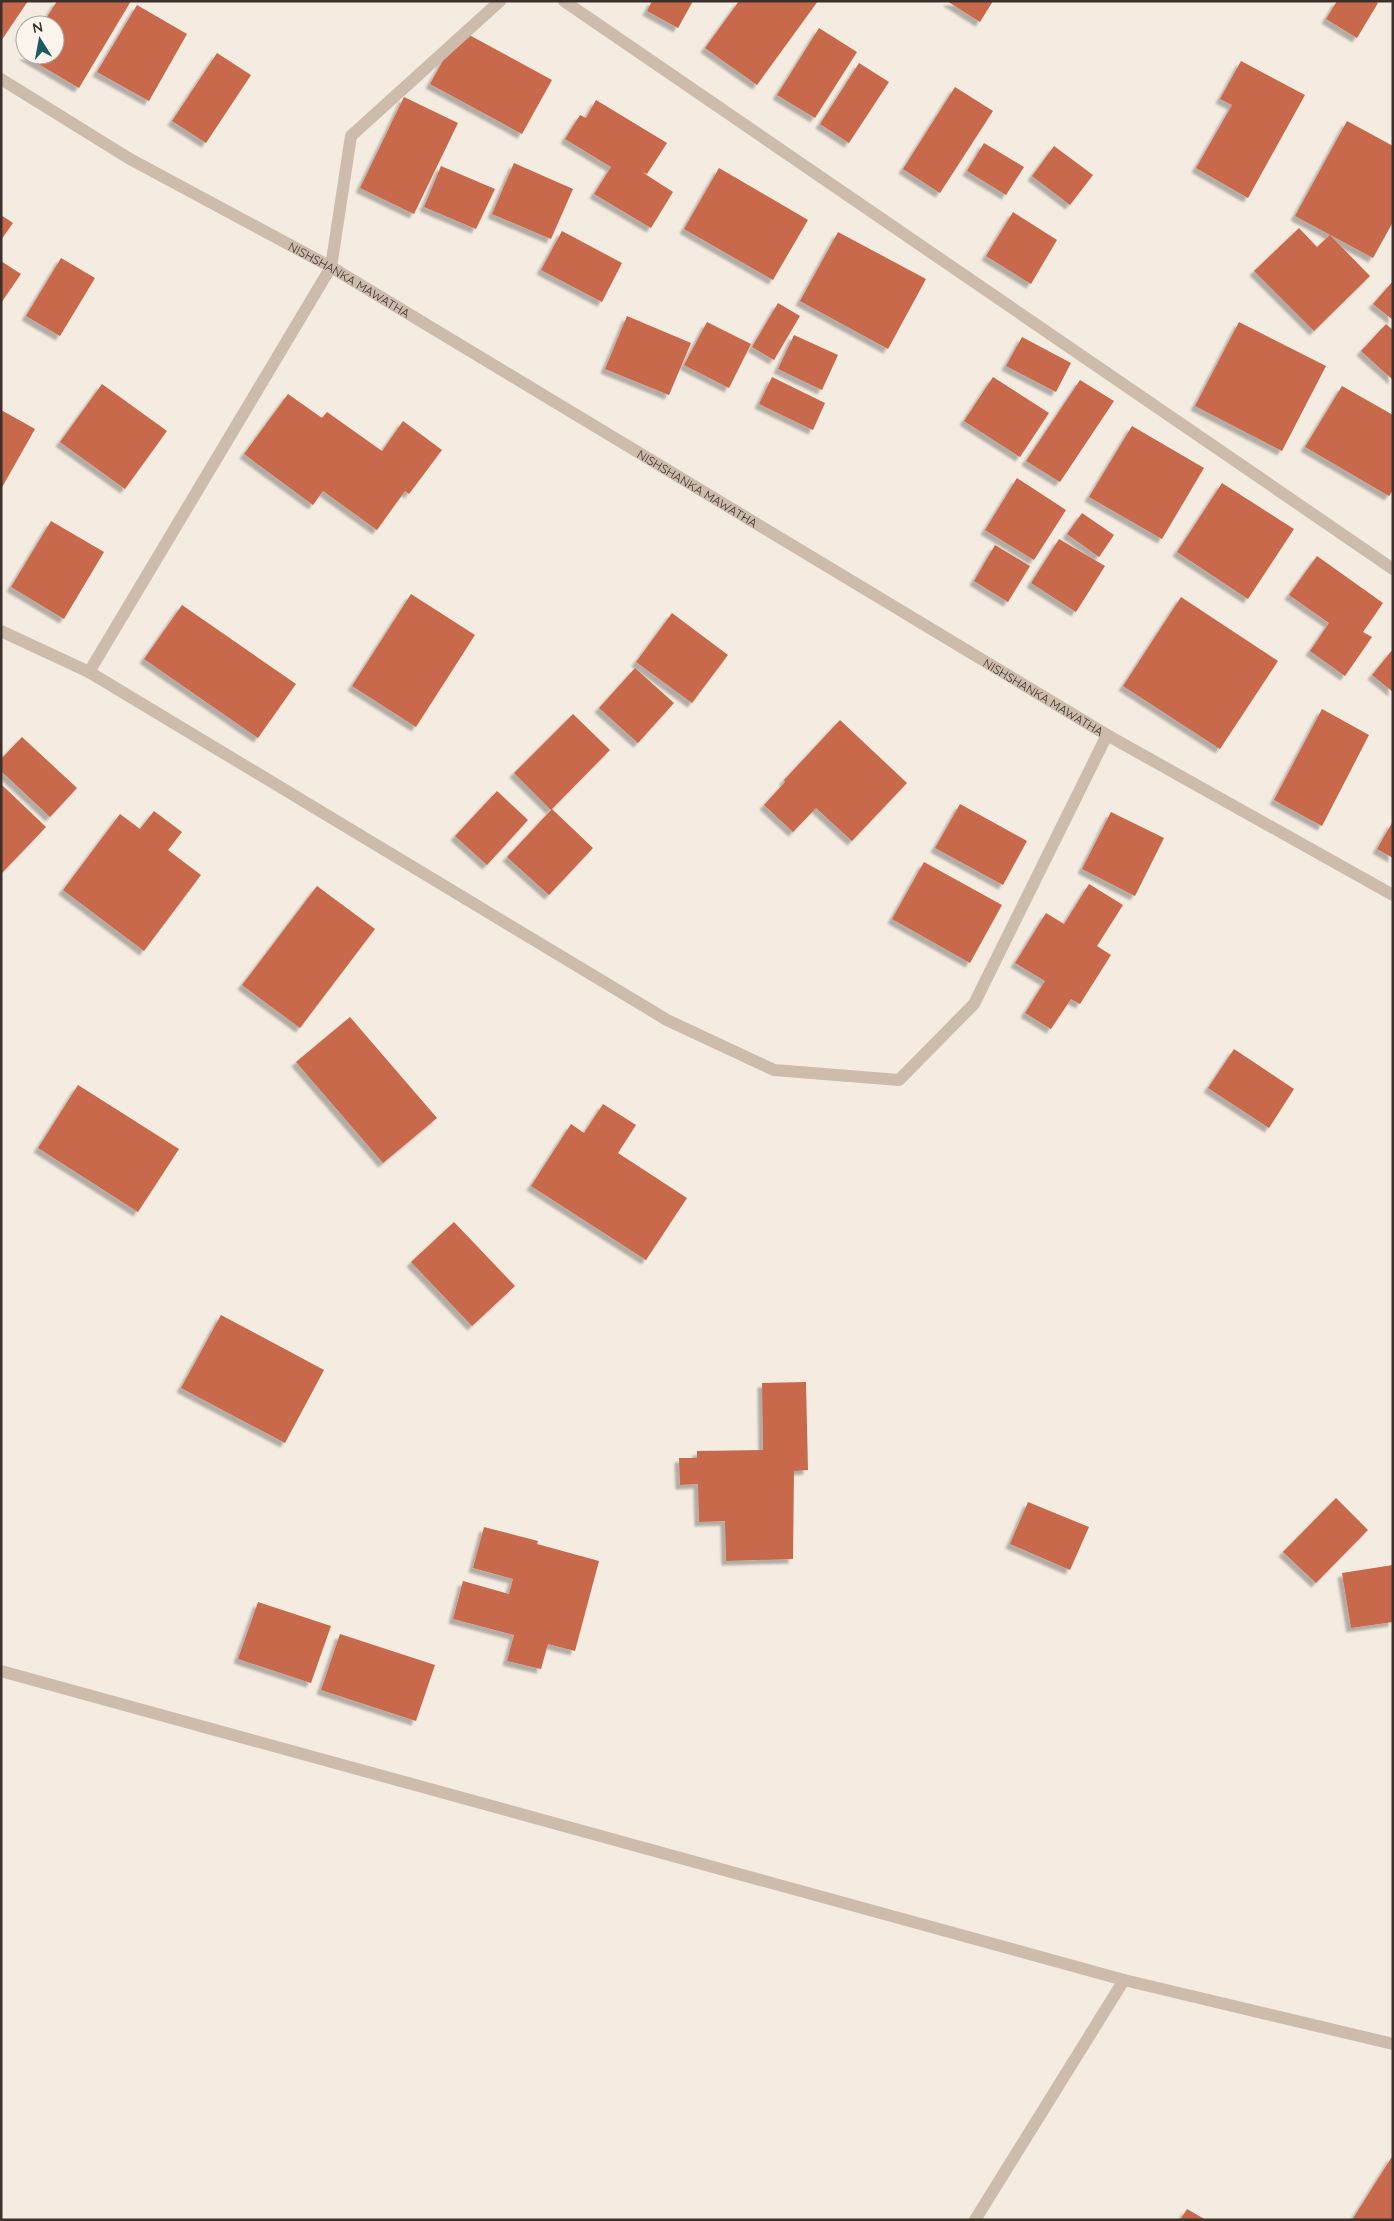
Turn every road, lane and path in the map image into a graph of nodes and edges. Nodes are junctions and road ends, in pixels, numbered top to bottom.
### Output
1 (500, 1) edge
2 (564, 1) edge
3 (1, 79) edge
4 (331, 267) junction
5 (1393, 569) edge
6 (1, 631) edge
7 (89, 672) junction
8 (1107, 735) junction
9 (1393, 895) edge
10 (1, 1671) edge
11 (1124, 1980) junction
12 (1393, 2044) edge
13 (975, 2220) edge

1 - 4 street
2 - 5 street
3 - 4 street, NISHSHANKA MAWATHA
4 - 7 street
4 - 8 street, NISHSHANKA MAWATHA
6 - 7 street
7 - 8 street
8 - 9 street, NISHSHANKA MAWATHA
10 - 11 street
11 - 12 street
11 - 13 street

